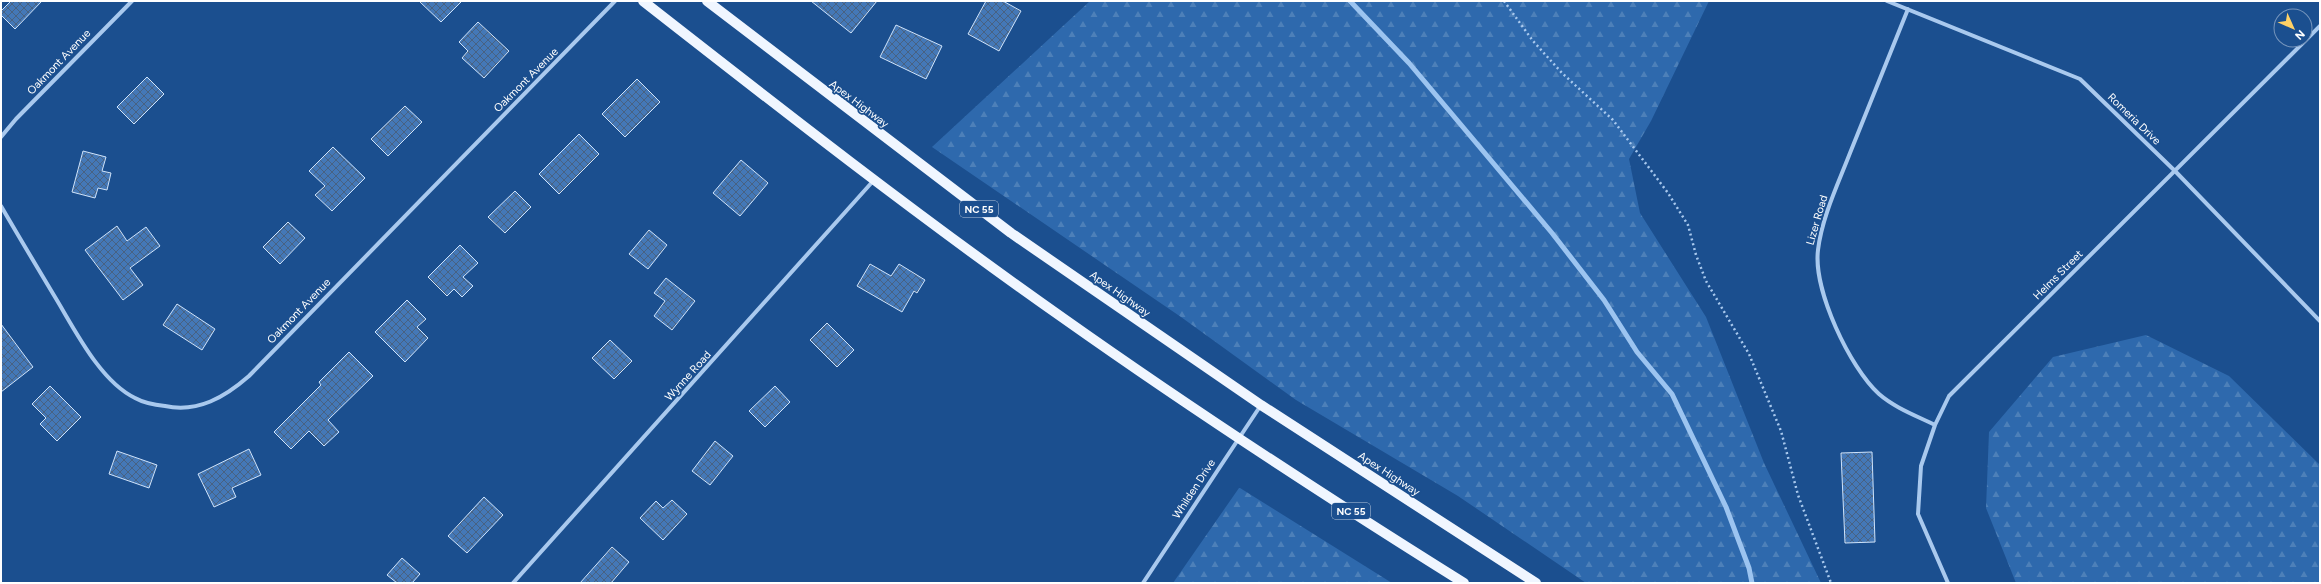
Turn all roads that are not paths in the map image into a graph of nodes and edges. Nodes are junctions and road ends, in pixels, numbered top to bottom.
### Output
1 (132, 1) edge
2 (615, 1) edge
3 (643, 1) edge
4 (707, 1) edge
5 (1887, 1) edge
6 (1908, 9) junction
7 (2320, 26) edge
8 (1, 137) edge
9 (2175, 171) junction
10 (875, 180) junction
11 (1, 206) edge
12 (2320, 321) edge
13 (1260, 405) junction
14 (1935, 425) junction
15 (1239, 437) junction
16 (513, 583) edge
17 (1143, 583) edge
18 (1464, 583) edge
19 (1536, 583) edge
20 (1948, 583) edge

1 - 8 street, Oakmont Avenue
2 - 11 street, Oakmont Avenue
3 - 10 main road, NC 55
4 - 13 main road, Apex Highway / NC 55
5 - 6 street, Romeria Drive
6 - 9 street, Romeria Drive
6 - 14 street, Lizer Road
7 - 9 street, Helms Street
9 - 12 street, Romeria Drive
9 - 14 street, Helms Street
10 - 15 main road, NC 55
10 - 16 street, Wynne Road
13 - 15 street, Whilden Drive
13 - 19 main road, Apex Highway / NC 55
14 - 20 street, Helms Street
15 - 17 street, Whilden Drive
15 - 18 main road, NC 55

